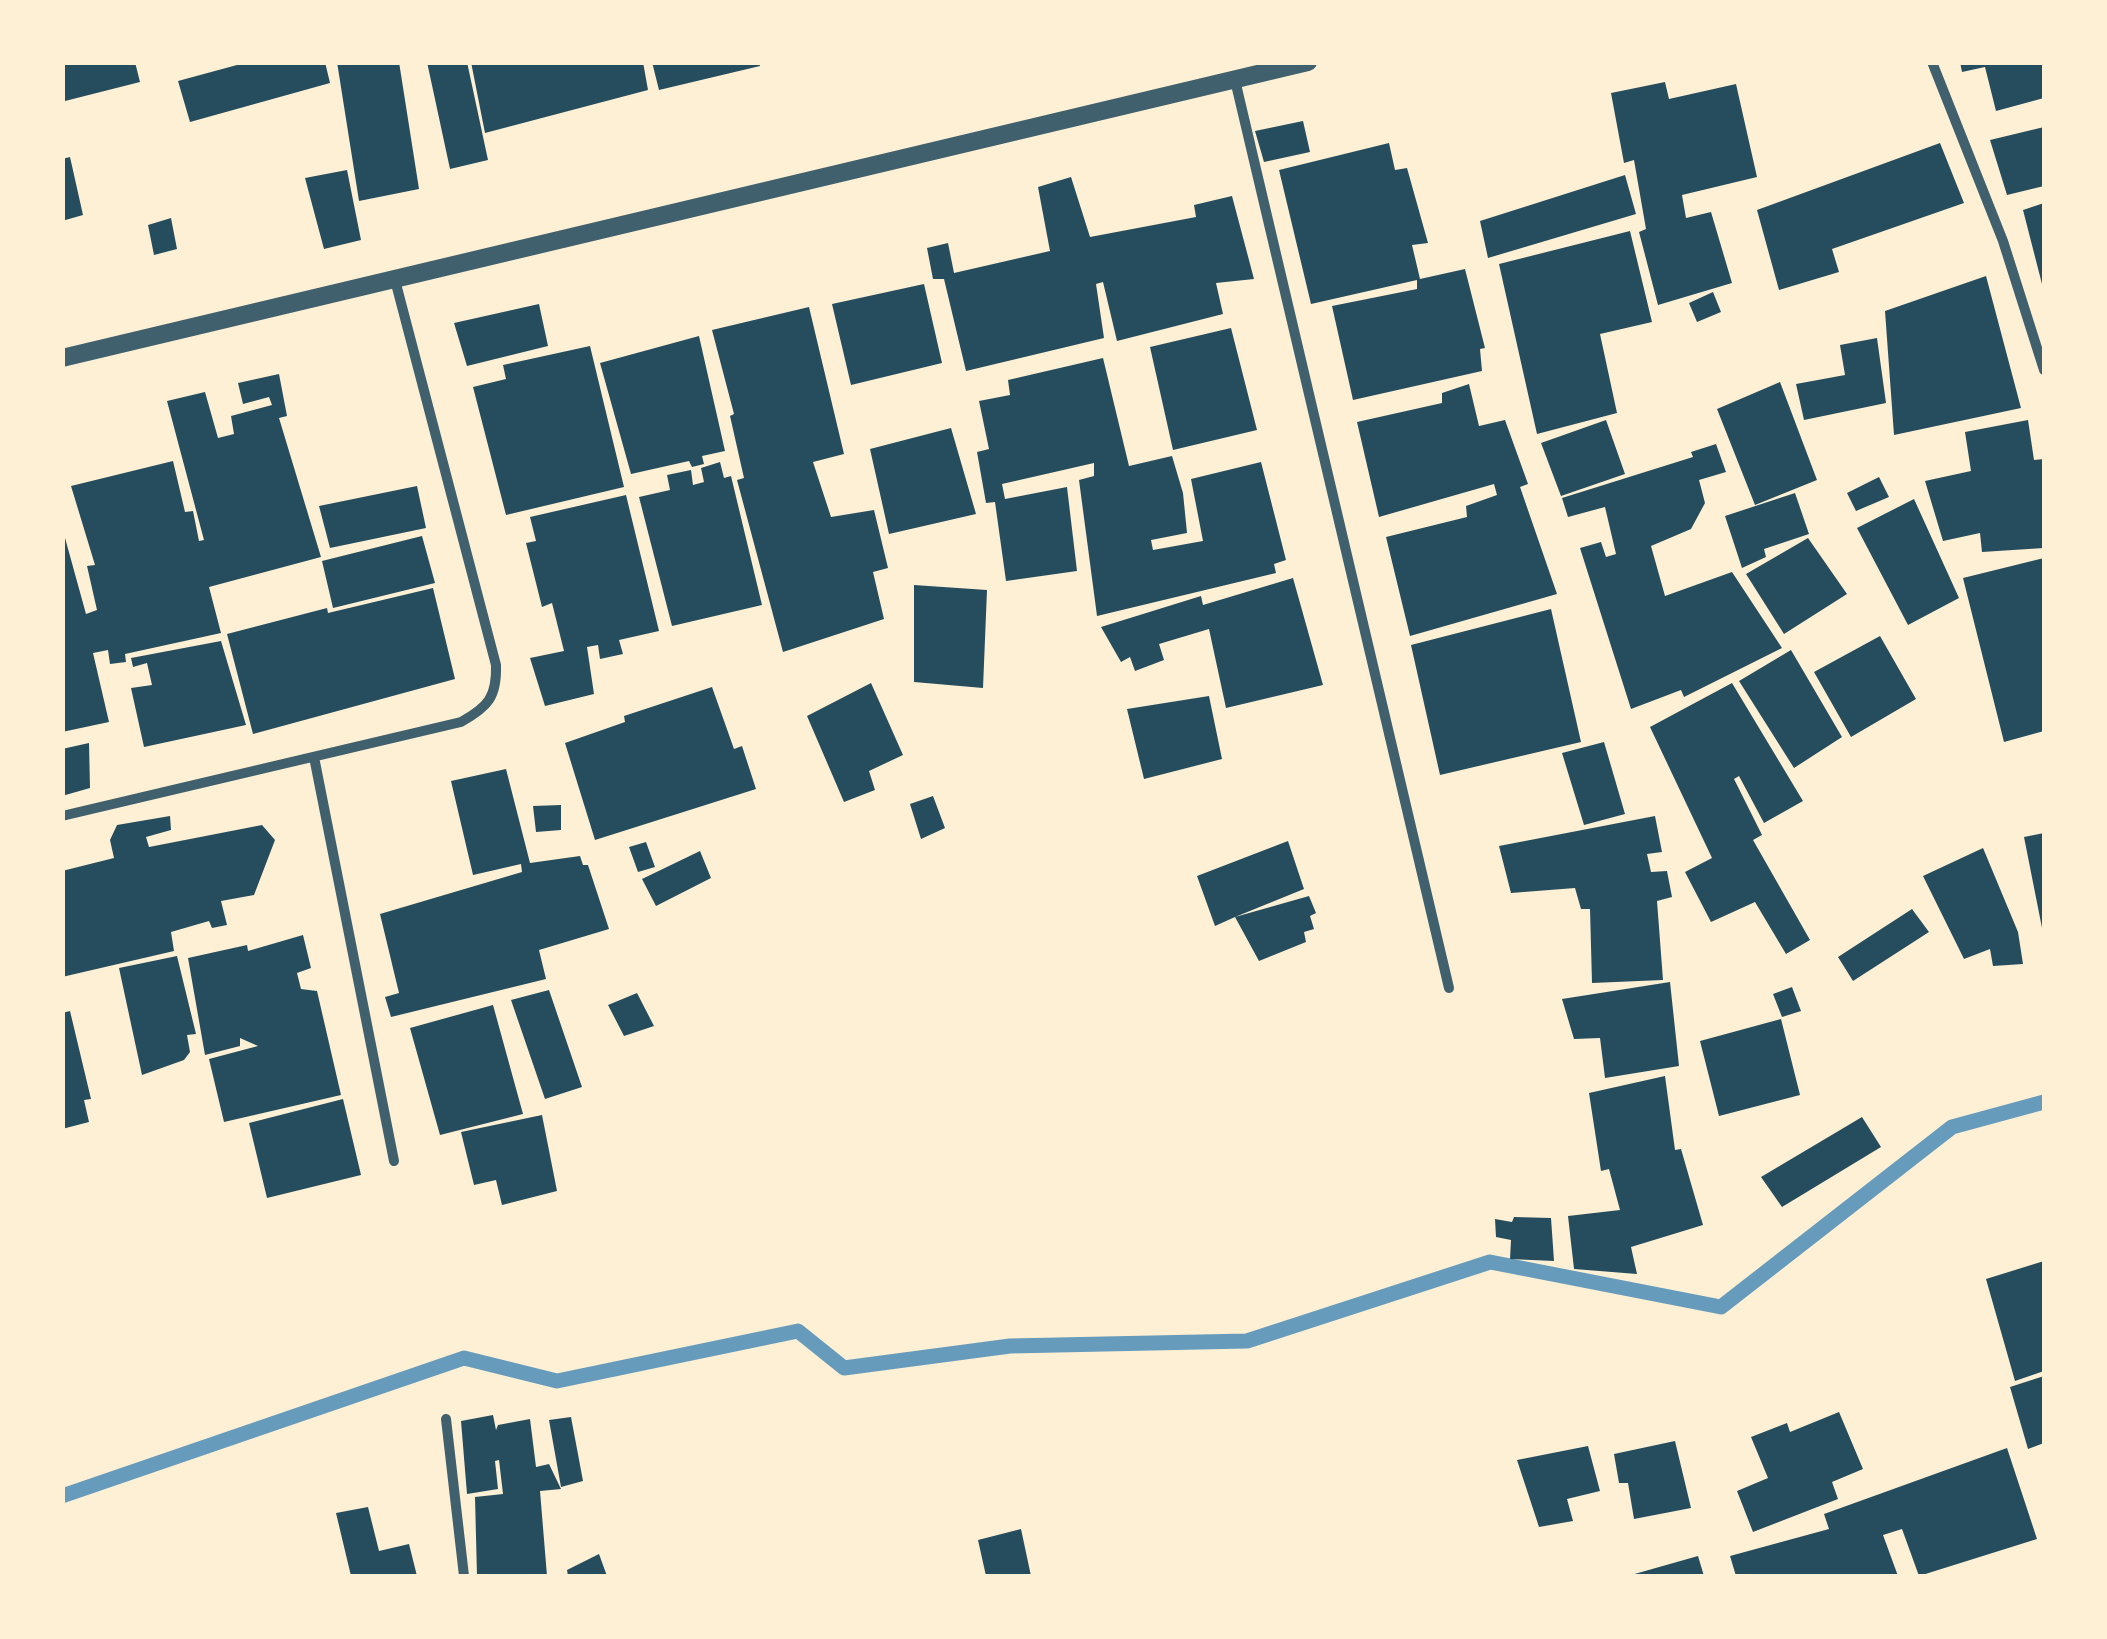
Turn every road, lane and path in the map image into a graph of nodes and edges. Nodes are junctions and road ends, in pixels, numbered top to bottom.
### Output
1 (1308, 62) edge
2 (1932, 62) edge
3 (1236, 80) junction
4 (395, 280) junction
5 (62, 358) edge
6 (2044, 370) edge
7 (314, 757) junction
8 (62, 816) edge
9 (1448, 988) dead end
10 (394, 1161) dead end
11 (446, 1419) dead end
12 (464, 1576) edge

1 - 3 street
2 - 6 street
3 - 4 street
3 - 9 street
4 - 5 street
4 - 7 street
7 - 8 street
7 - 10 street
11 - 12 street

